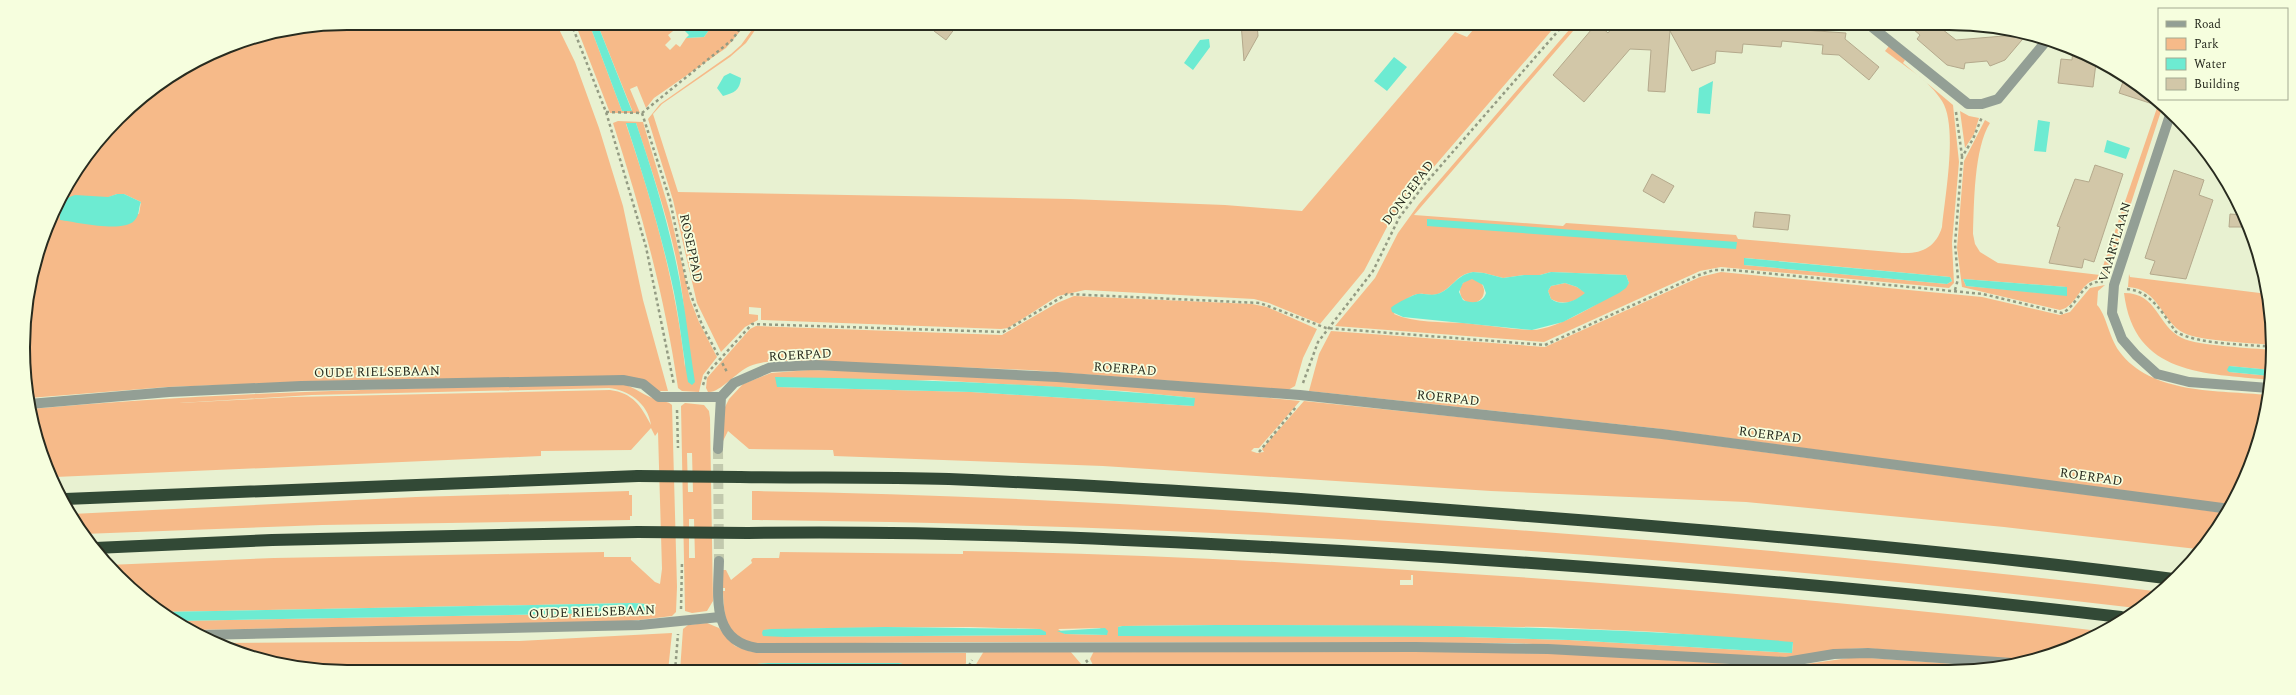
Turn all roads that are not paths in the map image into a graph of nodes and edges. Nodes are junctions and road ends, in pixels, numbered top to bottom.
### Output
1 (1876, 30) edge
2 (2043, 45) edge
3 (2168, 118) edge
4 (2263, 388) edge
5 (721, 397) junction
6 (35, 404) edge
7 (718, 449) tunnel mouth
8 (69, 499) edge
9 (2222, 508) edge
10 (101, 548) edge
11 (719, 561) tunnel mouth
12 (2166, 578) edge
13 (2116, 616) edge
14 (720, 617) junction
15 (213, 635) edge
16 (1992, 662) edge

1 - 2 street
3 - 4 street, VAARTLAAN
5 - 6 street, OUDE RIELSEBAAN
5 - 7 street
5 - 9 street, ROERPAD
8 - 12 highway, bridge
10 - 13 highway, bridge
11 - 14 street
14 - 15 street, OUDE RIELSEBAAN
14 - 16 street

